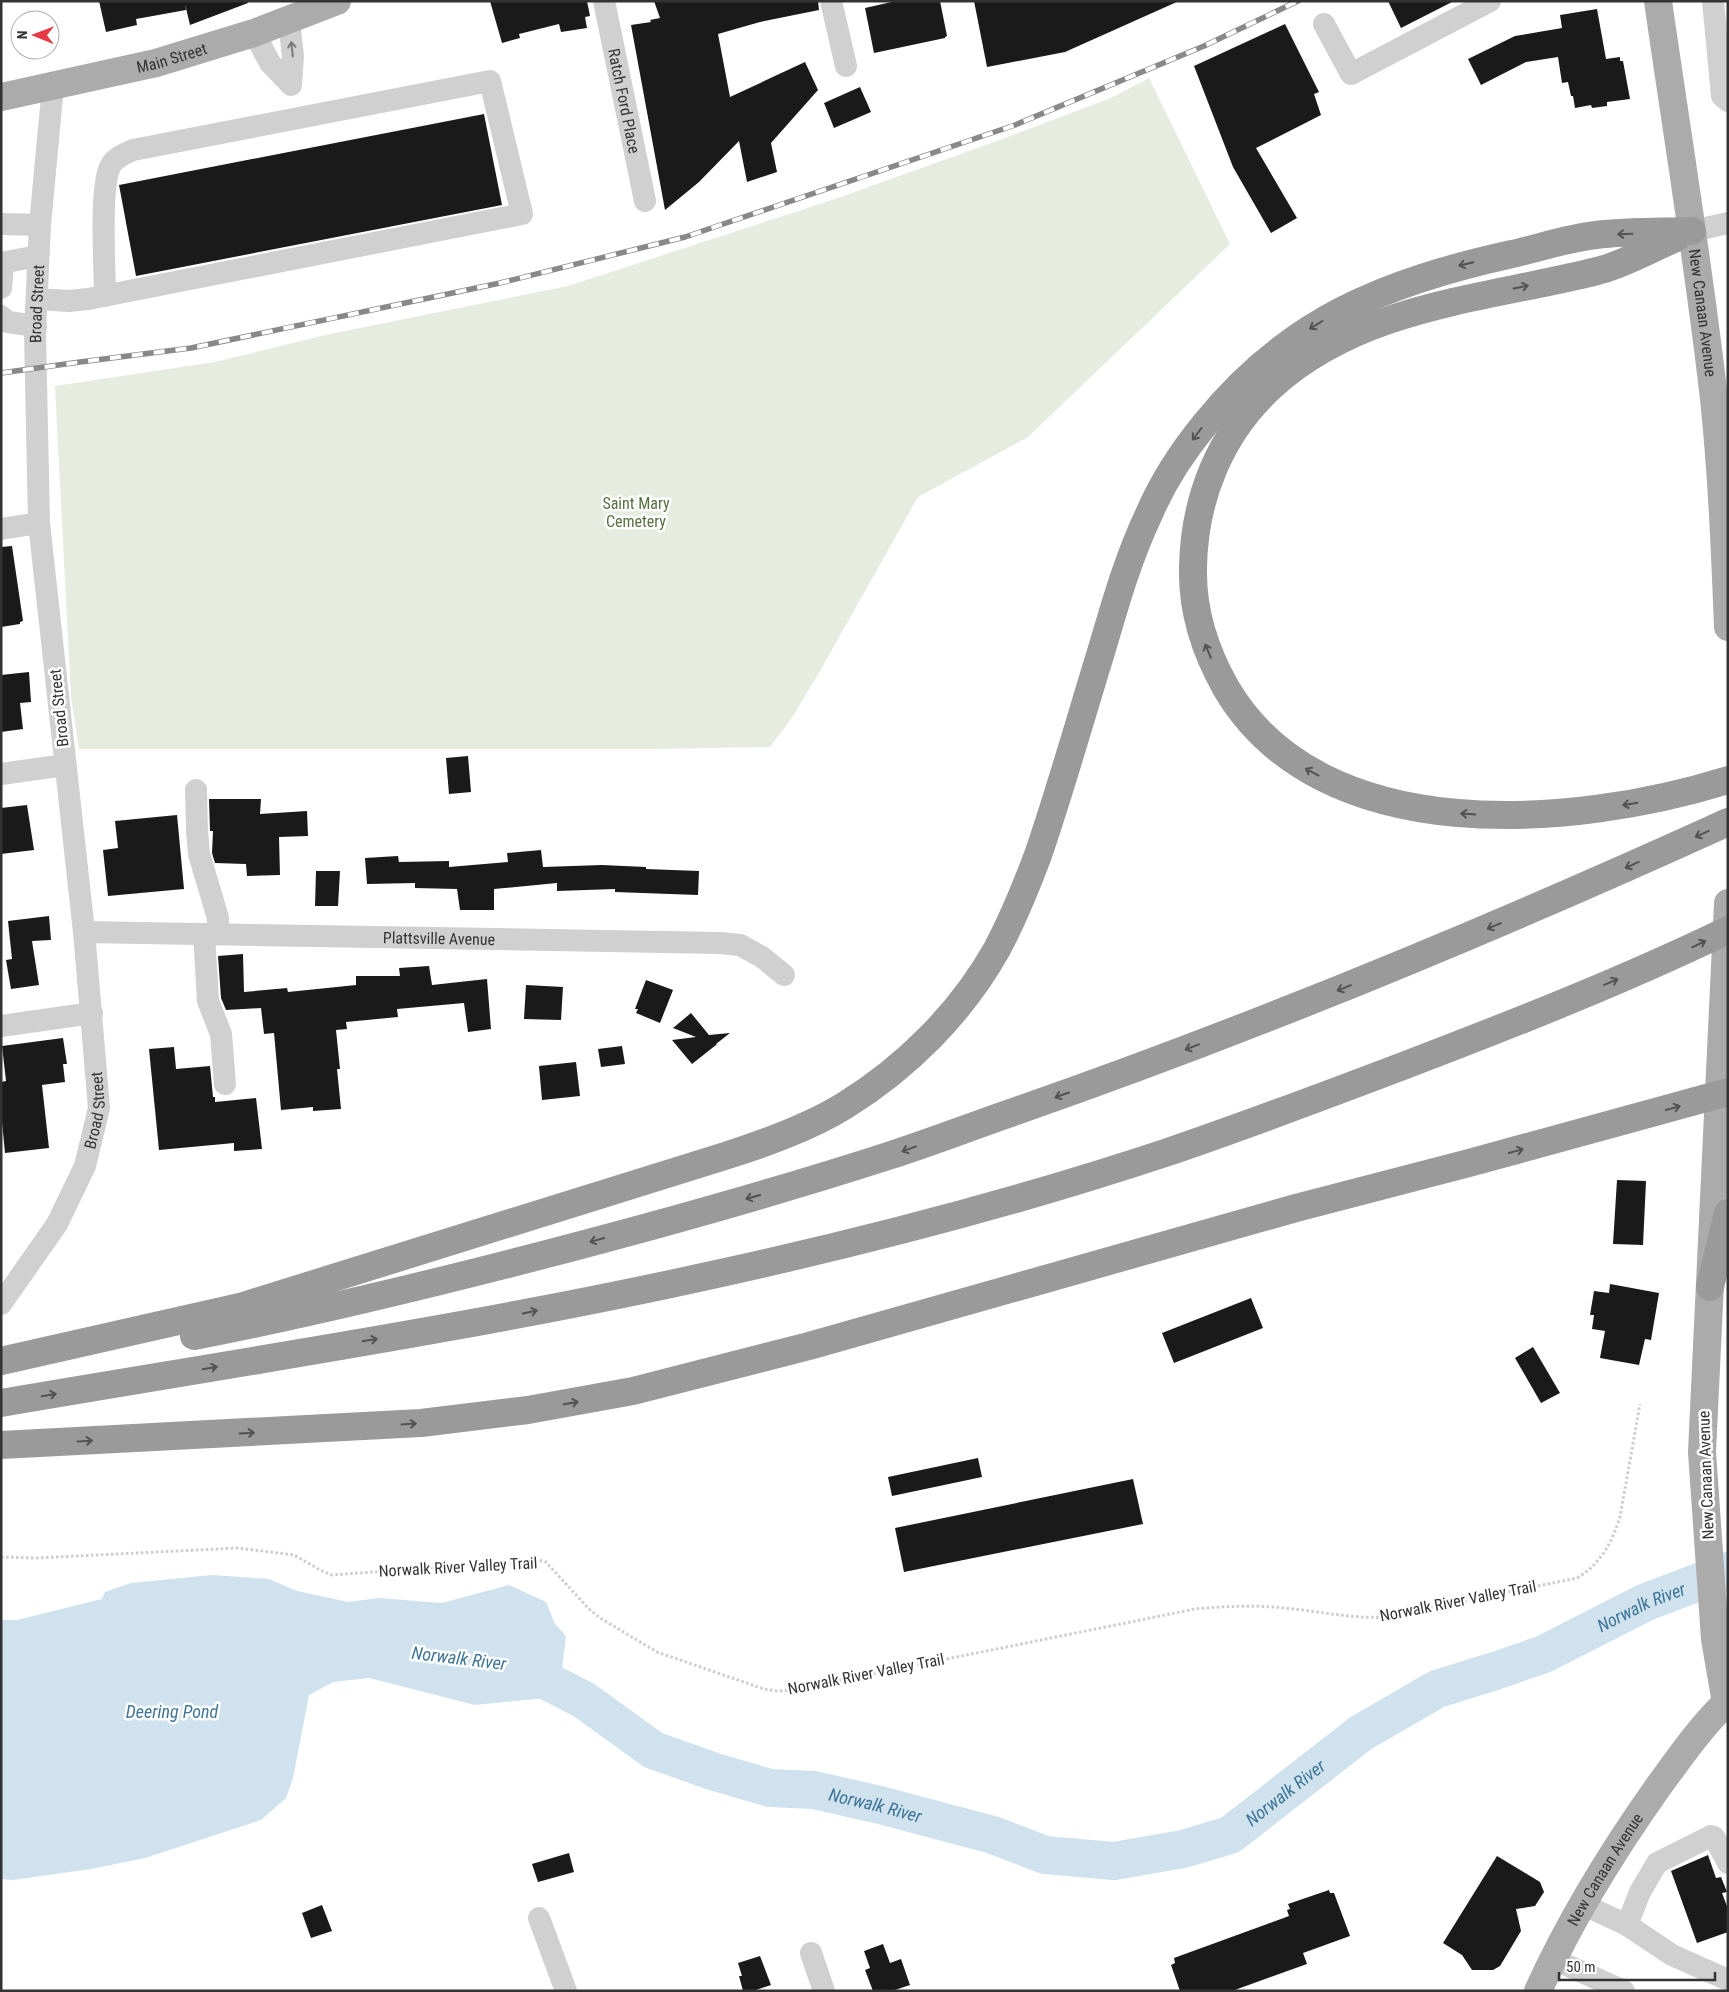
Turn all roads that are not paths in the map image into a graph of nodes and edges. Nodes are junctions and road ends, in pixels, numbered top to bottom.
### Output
1 (337, 1) edge
2 (604, 1) edge
3 (831, 1) edge
4 (1490, 1) edge
5 (1658, 1) edge
6 (1713, 1) edge
7 (289, 21) junction
8 (1324, 24) dead end
9 (254, 33) junction
10 (846, 66) dead end
11 (291, 85) junction
12 (53, 86) junction
13 (1, 97) edge
14 (1728, 100) edge
15 (299, 119) junction
16 (645, 201) dead end
17 (1728, 223) edge
18 (1, 224) edge
19 (40, 225) junction
20 (1692, 231) junction
21 (38, 256) junction
22 (2, 263) edge
23 (1, 288) edge
24 (105, 296) junction
25 (37, 299) junction
26 (1, 316) edge
27 (36, 326) junction
28 (39, 523) junction
29 (1, 528) edge
30 (1728, 626) edge
31 (65, 765) junction
32 (1, 774) edge
33 (1728, 780) edge
34 (196, 790) dead end
35 (1728, 822) edge
36 (1728, 902) edge
37 (1728, 930) edge
38 (84, 932) junction
39 (210, 934) junction
40 (784, 976) dead end
41 (92, 1013) junction
42 (1, 1026) edge
43 (225, 1084) dead end
44 (1723, 1094) edge
45 (1728, 1213) edge
46 (1710, 1287) junction
47 (1, 1304) edge
48 (7, 1364) edge
49 (1, 1403) edge
50 (1, 1445) edge
51 (1727, 1706) edge
52 (1728, 1863) edge
53 (1582, 1904) junction
54 (539, 1918) dead end
55 (1626, 1925) junction
56 (811, 1953) dead end
57 (1553, 1959) junction
58 (1728, 1980) edge
59 (566, 1991) edge
60 (824, 1991) edge
61 (1538, 1991) edge
62 (1624, 1991) edge

1 - 7 main road, Main Street
2 - 16 street, Ratch Ford Place
3 - 10 street
4 - 8 street
5 - 20 main road, New Canaan Avenue
6 - 14 street
7 - 9 main road, Main Street
11 -> 7 street
9 - 11 street
9 - 12 main road, Main Street
11 - 15 street
12 - 13 main road, Main Street
12 - 19 street, Broad Street
15 - 24 street
15 - 24 street
17 - 20 street
18 - 19 street
19 - 21 street, Broad Street
20 - 30 main road, New Canaan Avenue
33 -> 20 highway
20 -> 48 highway
21 - 22 street
21 - 25 street, Broad Street
22 - 23 street
24 - 25 street
25 - 27 street, Broad Street
26 - 27 street
27 - 28 street, Broad Street
28 - 29 street
28 - 31 street, Broad Street
31 - 32 street
31 - 38 street, Broad Street
34 - 39 street
35 -> 48 highway
36 - 44 main road, New Canaan Avenue
49 -> 37 highway
38 - 39 street, Plattsville Avenue
38 - 41 street, Broad Street
39 - 40 street, Plattsville Avenue
39 - 43 street
41 - 42 street
41 - 47 street, Broad Street
44 - 46 main road, New Canaan Avenue
50 -> 44 highway
45 - 46 highway
46 - 51 main road, New Canaan Avenue
51 - 53 main road, New Canaan Avenue
52 - 55 street
53 - 55 street
53 - 57 main road, New Canaan Avenue
54 - 59 street
55 - 58 street
56 - 60 street
57 - 61 main road, New Canaan Avenue
57 - 62 street

